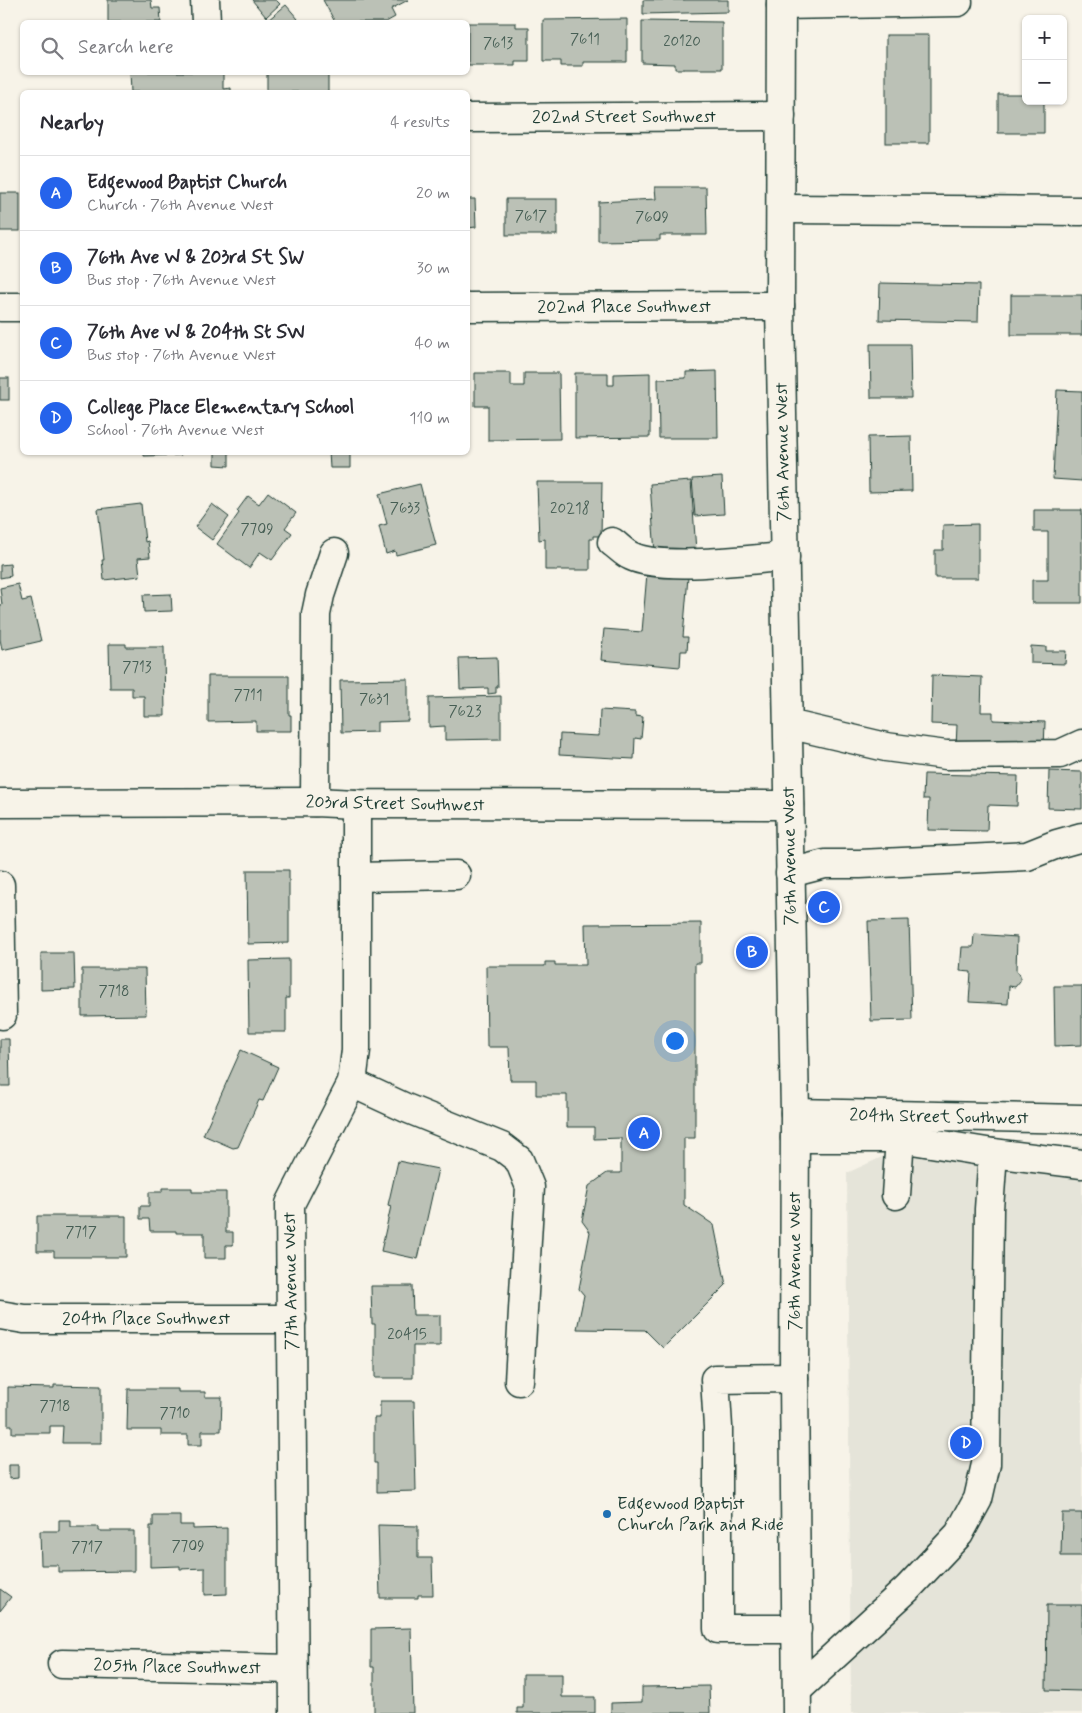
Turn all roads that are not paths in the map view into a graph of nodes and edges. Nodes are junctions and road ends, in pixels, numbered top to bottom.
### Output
1 (205, 0) edge
2 (781, 2) edge
3 (958, 2) dead end
4 (206, 20) edge
5 (781, 116) junction
6 (470, 118) edge
7 (781, 209) junction
8 (1082, 211) edge
9 (780, 306) junction
10 (0, 307) edge
11 (20, 307) edge
12 (470, 307) edge
13 (612, 542) dead end
14 (334, 553) dead end
15 (785, 557) junction
16 (788, 724) junction
17 (1082, 744) edge
18 (315, 802) junction
19 (0, 803) edge
20 (356, 804) junction
21 (789, 805) junction
22 (1082, 838) edge
23 (790, 873) junction
24 (456, 875) dead end
25 (356, 876) junction
26 (0, 885) edge
27 (2, 1015) dead end
28 (352, 1083) junction
29 (1082, 1119) edge
30 (795, 1126) junction
31 (900, 1138) junction
32 (993, 1153) junction
33 (1082, 1164) edge
34 (896, 1195) dead end
35 (0, 1315) edge
36 (292, 1319) junction
37 (794, 1378) junction
38 (519, 1381) dead end
39 (797, 1629) junction
40 (62, 1664) dead end
41 (293, 1670) junction
42 (797, 1702) edge
43 (294, 1713) edge

1 - 4 street
2 - 3 street
2 - 5 street, 76th Avenue West
5 - 6 street, 202nd Street Southwest
5 - 7 street, 76th Avenue West
7 - 8 street
7 - 9 street, 76th Avenue West
9 - 12 street, 202nd Place Southwest
9 - 15 street, 76th Avenue West
10 - 11 street
13 - 15 street
14 - 18 street
15 - 16 street, 76th Avenue West
16 - 17 street
16 - 21 street, 76th Avenue West
18 - 19 street, 203rd Street Southwest
18 - 20 street, 203rd Street Southwest
20 - 21 street, 203rd Street Southwest
20 - 25 street, 77th Avenue West
21 - 23 street, 76th Avenue West
22 - 23 street
23 - 30 street, 76th Avenue West
24 - 25 street
25 - 28 street, 77th Avenue West
26 - 27 street
28 - 36 street, 77th Avenue West
28 - 38 street
29 - 30 street, 204th Street Southwest
30 - 31 street
30 - 37 street, 76th Avenue West
31 - 32 street
31 - 34 street
32 - 33 street
32 - 42 street
35 - 36 street, 204th Place Southwest
36 - 41 street, 77th Avenue West
37 - 39 street, 76th Avenue West
37 - 39 street
39 - 42 street, 76th Avenue West
40 - 41 street, 205th Place Southwest
41 - 43 street, 77th Avenue West

